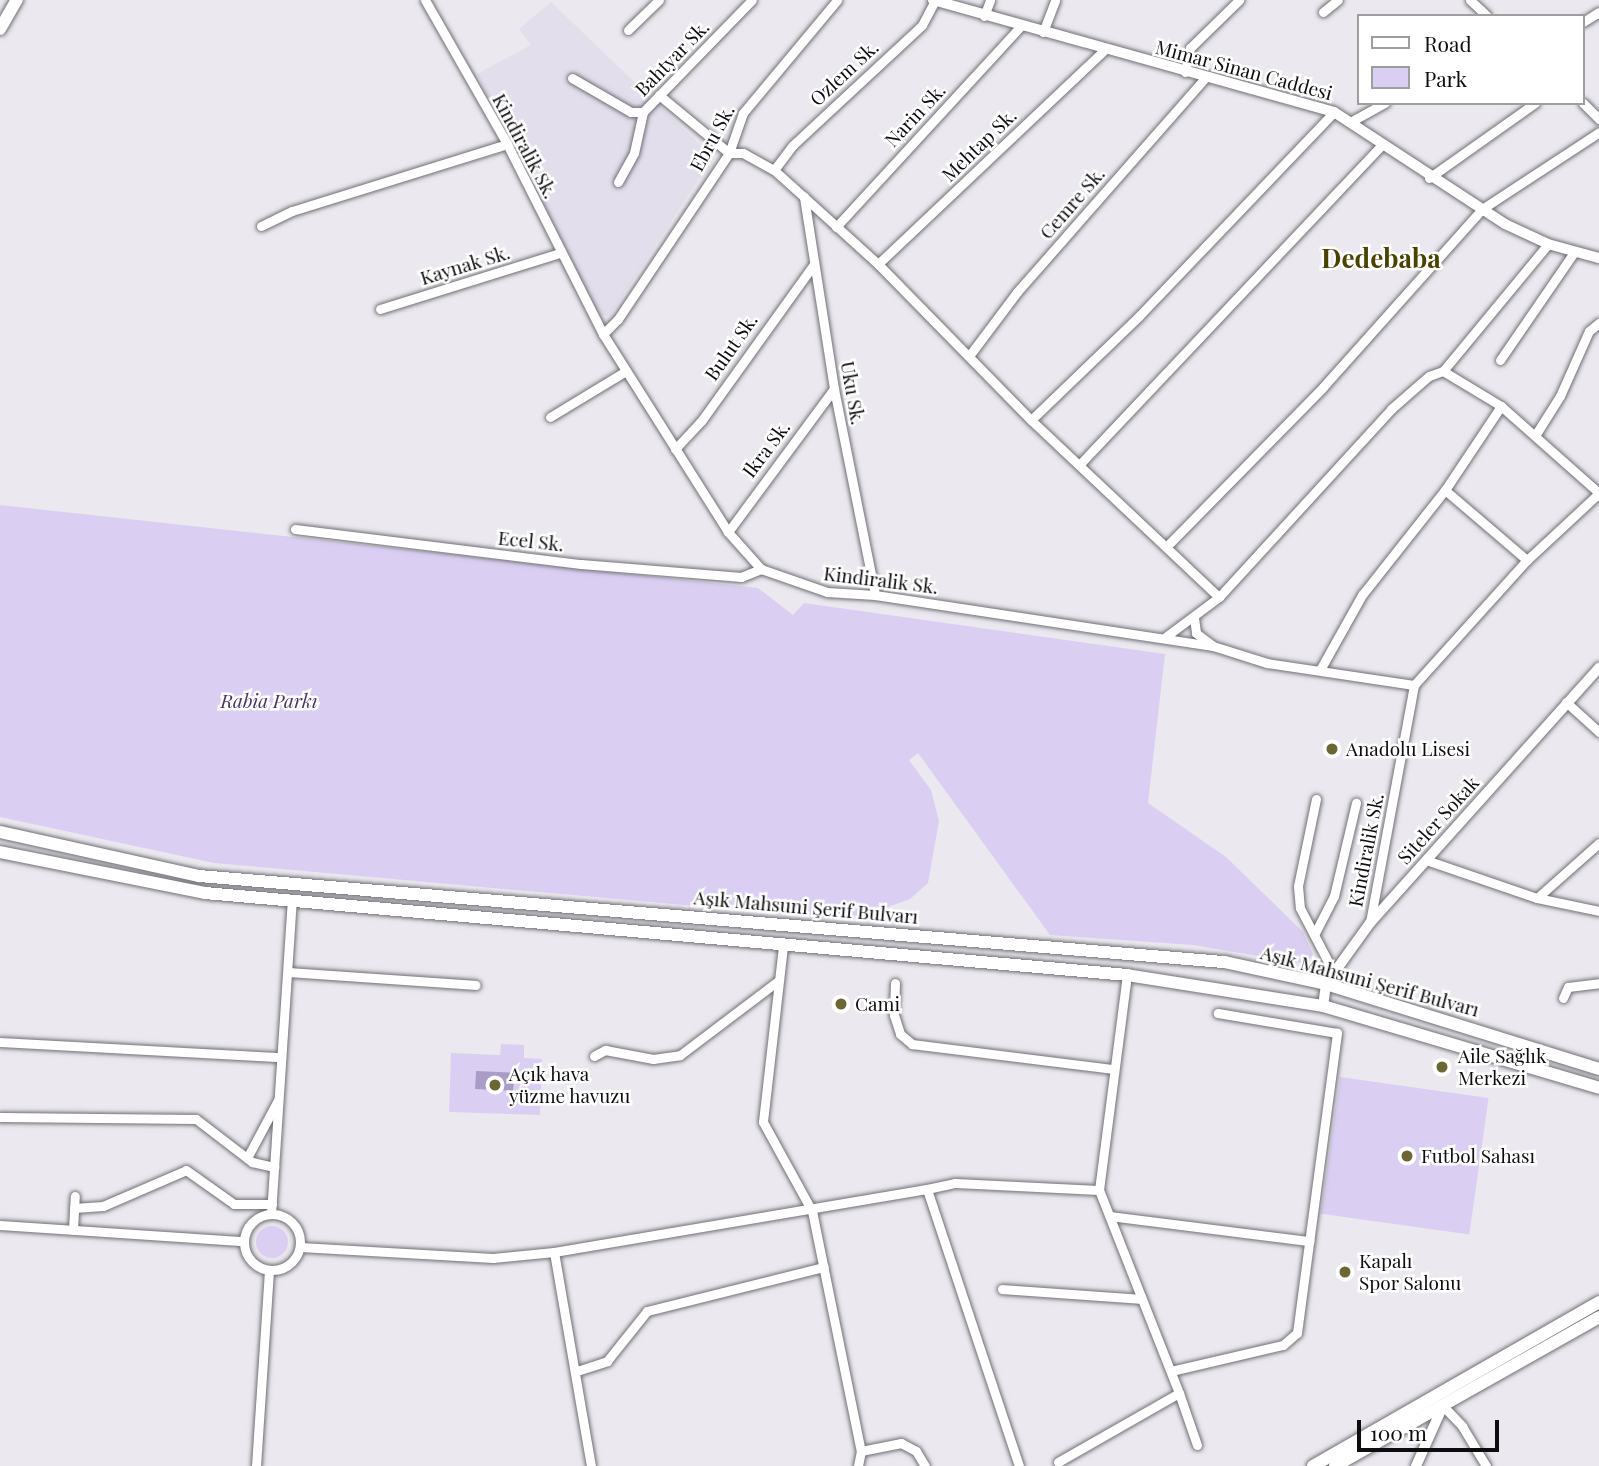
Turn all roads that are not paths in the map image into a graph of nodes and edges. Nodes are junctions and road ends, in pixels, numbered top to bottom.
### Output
1 (17, 0) edge
2 (425, 0) edge
3 (659, 0) edge
4 (752, 0) edge
5 (836, 0) edge
6 (934, 0) edge
7 (990, 0) edge
8 (1055, 0) edge
9 (1239, 0) edge
10 (1338, 0) edge
11 (1470, 0) edge
12 (1323, 12) dead end
13 (1485, 14) edge
14 (984, 16) junction
15 (1020, 27) junction
16 (0, 29) edge
17 (628, 30) dead end
18 (1043, 32) junction
19 (1103, 51) junction
20 (1185, 72) junction
21 (1206, 77) junction
22 (572, 78) dead end
23 (659, 95) junction
24 (1381, 105) edge
25 (1532, 105) edge
26 (1585, 105) edge
27 (1334, 111) junction
28 (643, 112) junction
29 (1599, 119) edge
30 (1352, 121) junction
31 (1599, 132) edge
32 (1383, 144) junction
33 (507, 145) junction
34 (729, 153) junction
35 (774, 170) junction
36 (1429, 178) junction
37 (618, 182) dead end
38 (804, 197) junction
39 (1482, 209) junction
40 (261, 226) dead end
41 (836, 227) junction
42 (1548, 244) junction
43 (1576, 251) junction
44 (560, 253) junction
45 (1599, 258) edge
46 (814, 264) junction
47 (878, 264) junction
48 (380, 309) dead end
49 (1599, 323) edge
50 (603, 334) junction
51 (969, 356) junction
52 (1500, 360) dead end
53 (626, 371) junction
54 (1443, 371) junction
55 (834, 389) junction
56 (1501, 406) junction
57 (550, 417) dead end
58 (1031, 420) junction
59 (1536, 433) junction
60 (676, 449) junction
61 (1080, 464) junction
62 (1445, 491) junction
63 (1599, 493) edge
64 (295, 529) dead end
65 (728, 531) junction
66 (1166, 547) junction
67 (1527, 560) junction
68 (761, 569) junction
69 (875, 595) junction
70 (1219, 597) junction
71 (1194, 618) junction
72 (1164, 638) junction
73 (1213, 646) junction
74 (1321, 668) junction
75 (1599, 668) edge
76 (1414, 685) junction
77 (1566, 702) junction
78 (1599, 732) edge
79 (1316, 799) dead end
80 (1356, 803) dead end
81 (0, 832) edge
82 (1599, 843) edge
83 (0, 852) edge
84 (1426, 860) junction
85 (1537, 898) junction
86 (292, 901) junction
87 (1599, 911) edge
88 (1370, 923) junction
89 (1315, 933) junction
90 (783, 946) junction
91 (1333, 971) junction
92 (289, 972) junction
93 (1127, 975) junction
94 (779, 980) junction
95 (895, 983) dead end
96 (1599, 983) edge
97 (1326, 984) junction
98 (476, 985) dead end
99 (1563, 998) dead end
100 (1323, 1006) junction
101 (1218, 1013) dead end
102 (0, 1042) edge
103 (594, 1056) dead end
104 (281, 1057) junction
105 (1113, 1069) junction
106 (1599, 1069) edge
107 (1599, 1088) edge
108 (278, 1100) junction
109 (0, 1117) edge
110 (247, 1158) junction
111 (274, 1167) junction
112 (927, 1189) junction
113 (1099, 1190) junction
114 (75, 1196) dead end
115 (74, 1208) junction
116 (271, 1209) junction
117 (812, 1210) junction
118 (1110, 1216) junction
119 (0, 1225) edge
120 (73, 1230) junction
121 (243, 1241) junction
122 (1309, 1241) junction
123 (300, 1247) junction
124 (554, 1252) junction
125 (824, 1268) junction
126 (269, 1270) junction
127 (1002, 1289) dead end
128 (1142, 1299) junction
129 (1599, 1302) edge
130 (1599, 1317) edge
131 (577, 1371) junction
132 (1171, 1371) junction
133 (1180, 1393) junction
134 (1443, 1406) junction
135 (1196, 1445) dead end
136 (861, 1451) junction
137 (1058, 1462) dead end
138 (256, 1466) edge
139 (591, 1466) edge
140 (858, 1466) edge
141 (925, 1466) edge
142 (1019, 1466) edge
143 (1313, 1466) edge
144 (1335, 1466) edge
145 (1416, 1466) edge
146 (1486, 1466) edge

1 - 16 main road
2 - 33 street, Kindiralik Sk.
3 - 17 street
4 - 23 street, Bahtyar Sk.
5 - 34 street, Ebru Sk.
6 - 14 street, Mimar Sinan Caddesi
6 - 35 street, Ozlem Sk.
7 - 14 street
8 - 18 street
9 - 20 street
10 - 12 street
11 - 13 street
14 - 15 street, Mimar Sinan Caddesi
15 - 18 street, Mimar Sinan Caddesi
15 - 41 street, Narin Sk.
18 - 19 street, Mimar Sinan Caddesi
19 - 20 street, Mimar Sinan Caddesi
19 - 47 street, Mehtap Sk.
20 - 21 street, Mimar Sinan Caddesi
21 - 27 street, Mimar Sinan Caddesi
21 - 51 street, Cemre Sk.
22 - 28 street, Bahtyar Sk.
23 - 28 street, Bahtyar Sk.
23 - 34 street
24 - 30 street
25 - 36 street
26 - 29 street
27 - 30 street, Mimar Sinan Caddesi
27 - 58 street
28 - 37 street
30 - 32 street, Mimar Sinan Caddesi
31 - 39 street
32 - 36 street, Mimar Sinan Caddesi
32 - 61 street
33 - 40 street
33 - 44 street, Kindiralik Sk.
34 - 35 street
34 - 50 street, Ebru Sk.
35 - 38 street
36 - 39 street, Mimar Sinan Caddesi
38 - 41 street
38 - 46 street, Uku Sk.
39 - 42 street, Mimar Sinan Caddesi
39 - 66 street
41 - 47 street
42 - 43 street, Mimar Sinan Caddesi
42 - 54 street
43 - 45 street, Mimar Sinan Caddesi
43 - 52 street
44 - 48 street, Kaynak Sk.
44 - 50 street, Kindiralik Sk.
46 - 55 street, Uku Sk.
46 - 60 street, Bulut Sk.
47 - 51 street
49 - 59 street
50 - 53 street, Kindiralik Sk.
51 - 58 street
53 - 57 street
53 - 60 street, Kindiralik Sk.
54 - 56 street
54 - 70 street
55 - 65 street, Ikra Sk.
55 - 69 street, Uku Sk.
56 - 59 street
56 - 62 street
58 - 61 street
59 - 63 street
60 - 65 street, Kindiralik Sk.
61 - 66 street
62 - 67 street
62 - 74 street
63 - 67 street
64 - 68 street, Ecel Sk.
65 - 68 street, Kindiralik Sk.
66 - 70 street
67 - 76 street
68 - 69 street, Kindiralik Sk.
69 - 72 street, Kindiralik Sk.
70 - 71 street
71 - 72 street
71 - 73 street
72 - 73 street, Kindiralik Sk.
73 - 74 street, Kindiralik Sk.
74 - 76 street, Kindiralik Sk.
75 - 77 street, Siteler Sokak
76 - 88 street, Kindiralik Sk.
77 - 78 street
77 - 84 street, Siteler Sokak
79 - 89 street
80 - 89 street
81 - 97 main road, Aşık Mahsuni Şerif Bulvarı
82 - 85 street
83 - 86 main road, Aşık Mahsuni Şerif Bulvarı
84 - 85 street
84 - 88 street, Siteler Sokak
85 - 87 street
86 - 90 main road, Aşık Mahsuni Şerif Bulvarı
86 - 92 street
88 - 91 street, Siteler Sokak
89 - 91 street
90 - 93 main road, Aşık Mahsuni Şerif Bulvarı
90 - 94 street
91 - 97 street, Siteler Sokak
92 - 98 street
92 - 104 street
93 - 100 main road, Aşık Mahsuni Şerif Bulvarı
93 - 105 street
94 - 103 street
94 - 117 street
95 - 105 street
96 - 99 street
97 - 100 street, Siteler Sokak
97 - 106 main road, Aşık Mahsuni Şerif Bulvarı
100 - 107 main road, Aşık Mahsuni Şerif Bulvarı
101 - 122 street
102 - 104 street
104 - 108 street
105 - 113 street
108 - 110 street
108 - 111 street
109 - 110 street
110 - 111 street
111 - 116 street
112 - 113 street
112 - 117 street
112 - 142 street
113 - 118 street
114 - 115 street
115 - 116 street
115 - 120 street
116 - 121 street
116 - 123 street
117 - 124 street
117 - 125 street
118 - 122 street
118 - 128 street
119 - 120 street
120 - 121 street
121 - 126 street
122 - 132 street
123 - 124 street
123 - 126 street
124 - 131 street
125 - 131 street
125 - 136 street
126 - 138 street
127 - 128 street
128 - 132 street
129 - 143 main road
130 - 134 main road
131 - 139 street
132 - 133 street
133 - 135 street
133 - 137 street
134 - 144 main road
134 - 145 street
134 - 146 street
136 - 140 street
136 - 141 street

